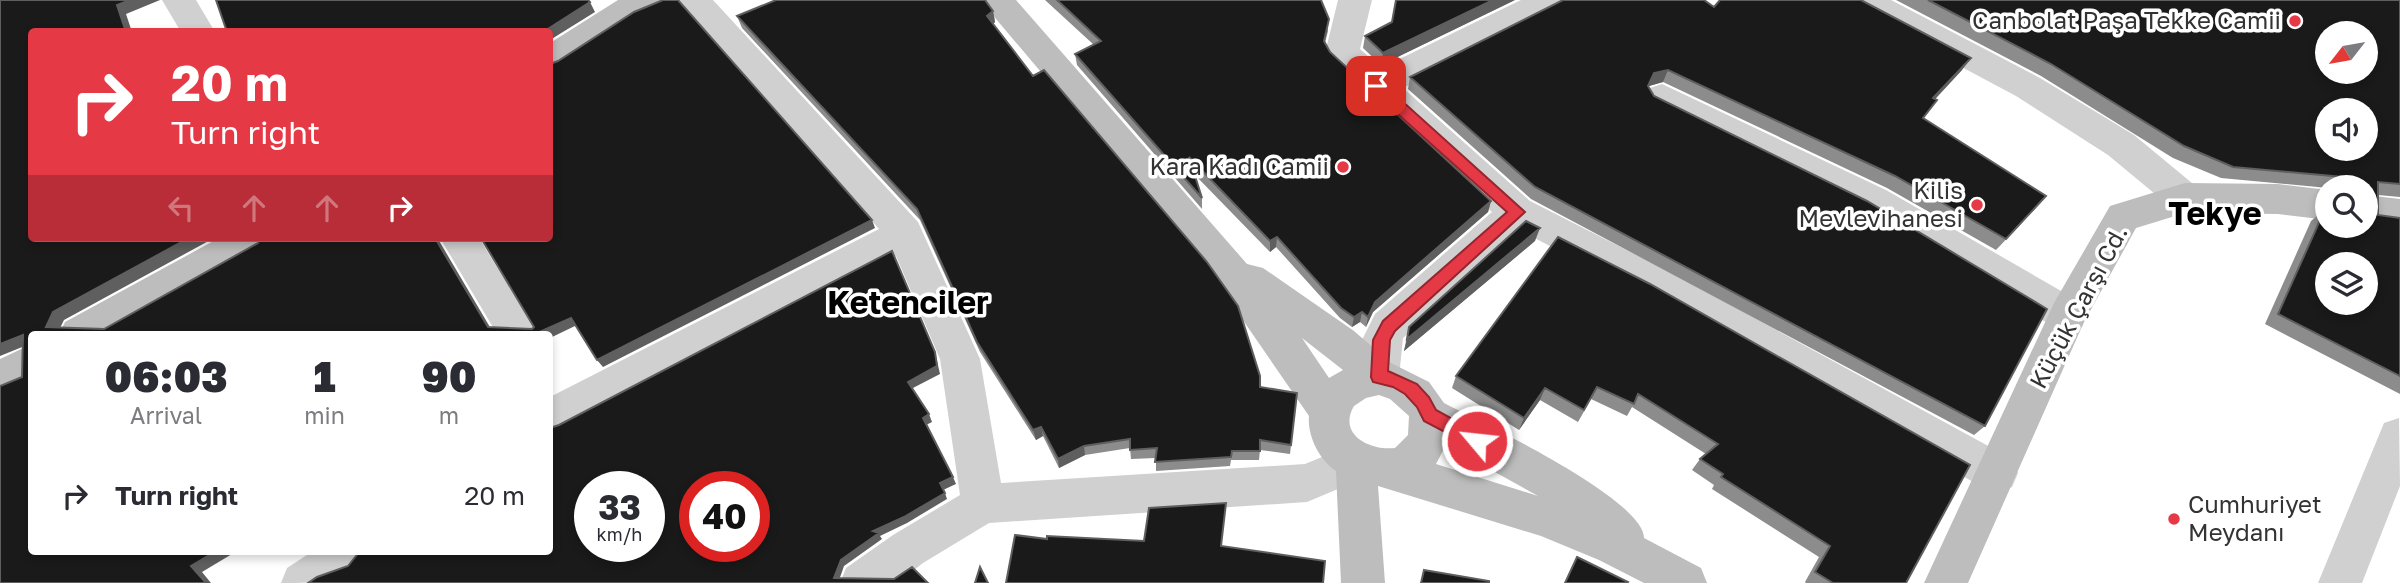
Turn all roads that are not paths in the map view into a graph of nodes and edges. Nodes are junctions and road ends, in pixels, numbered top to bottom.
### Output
1 (179, 0) edge
2 (694, 0) edge
3 (997, 0) edge
4 (1355, 0) edge
5 (1550, 0) edge
6 (1863, 0) edge
7 (623, 5) edge
8 (196, 28) edge
9 (553, 57) edge
10 (1376, 86) junction
11 (1662, 97) edge
12 (2185, 198) junction
13 (2315, 203) edge
14 (2378, 211) edge
15 (1517, 212) junction
16 (2400, 214) edge
17 (905, 233) junction
18 (245, 242) edge
19 (461, 242) edge
20 (1222, 260) junction
21 (2068, 315) junction
22 (84, 331) edge
23 (516, 331) edge
24 (28, 363) edge
25 (1379, 377) junction
26 (0, 379) edge
27 (554, 404) edge
28 (1328, 410) junction
29 (1430, 416) junction
30 (2399, 436) edge
31 (1373, 466) junction
32 (1997, 473) junction
33 (983, 504) junction
34 (344, 555) edge
35 (1668, 578) edge
36 (303, 583) edge
37 (862, 583) edge
38 (1363, 583) edge
39 (1946, 583) edge
40 (2340, 583) edge

1 - 8 street
2 - 17 street
3 - 20 street
4 - 10 street
5 - 10 street
6 - 12 street
7 - 9 street
10 - 15 street
11 - 21 street
12 - 13 street, Küçük Çarşı Cd.
12 - 21 street, Küçük Çarşı Cd.
14 - 16 street
15 - 25 street
15 - 32 street
17 - 27 street
17 - 33 street
18 - 22 street
19 - 23 street
20 - 25 street
20 - 28 street
21 - 32 street, Küçük Çarşı Cd.
24 - 26 street
25 - 28 street
25 - 29 street
28 - 31 street
29 - 31 street
29 - 35 street
30 - 40 street
31 - 33 street
31 - 35 street
31 - 38 street
32 - 39 street, Küçük Çarşı Cd.
33 - 37 street
34 - 36 street

